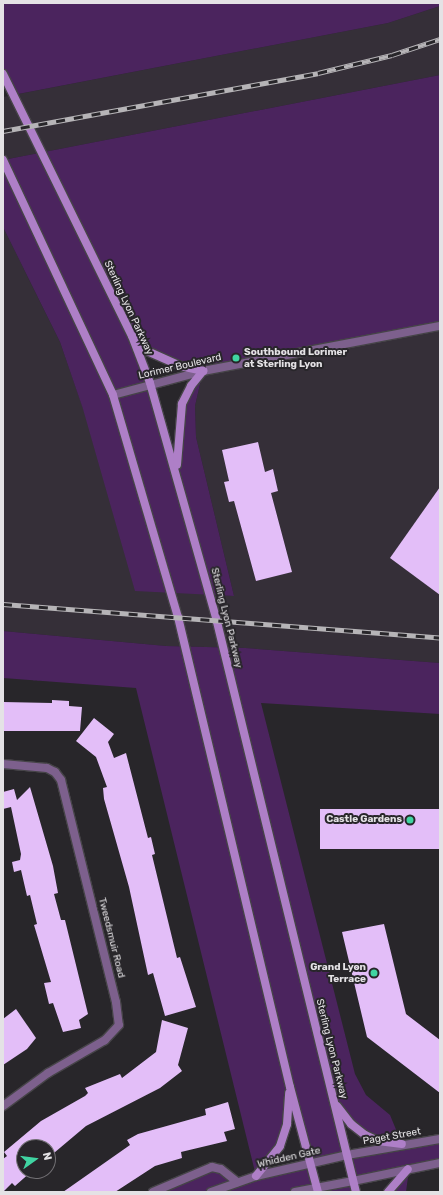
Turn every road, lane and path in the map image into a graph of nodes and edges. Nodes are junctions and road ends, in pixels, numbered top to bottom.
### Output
1 (3, 74) edge
2 (3, 160) edge
3 (440, 326) edge
4 (132, 336) junction
5 (203, 371) junction
6 (150, 383) junction
7 (113, 395) junction
8 (177, 473) junction
9 (3, 764) edge
10 (290, 1087) junction
11 (334, 1102) junction
12 (3, 1106) edge
13 (440, 1139) edge
14 (402, 1144) junction
15 (347, 1155) junction
16 (440, 1163) edge
17 (310, 1164) junction
18 (408, 1169) junction
19 (256, 1176) junction
20 (353, 1181) junction
21 (236, 1182) junction
22 (318, 1190) edge
23 (153, 1192) edge
24 (211, 1192) edge
25 (295, 1192) edge
26 (356, 1192) edge
27 (388, 1192) edge

1 - 4 main road, Sterling Lyon Parkway
2 - 7 main road
3 - 5 street, Lorimer Boulevard
4 - 5 main road
4 - 6 main road, Sterling Lyon Parkway
5 - 6 street, Lorimer Boulevard
5 - 8 main road
6 - 7 street, Lorimer Boulevard
6 - 8 main road, Sterling Lyon Parkway
7 - 10 main road
8 - 11 main road, Sterling Lyon Parkway
9 - 12 street, Tweedsmuir Road
10 - 17 main road
10 - 19 main road
11 - 14 main road
11 - 15 main road, Sterling Lyon Parkway
13 - 14 street, Paget Street
14 - 15 street, Paget Street
15 - 17 street, Whidden Gate
15 - 20 main road, Sterling Lyon Parkway
16 - 18 street
17 - 19 street, Whidden Gate
17 - 22 main road
18 - 20 street
18 - 27 main road
19 - 21 street, Whidden Gate
20 - 22 street
20 - 26 main road, Sterling Lyon Parkway
21 - 23 street
21 - 24 street, Whidden Gate
22 - 25 street

